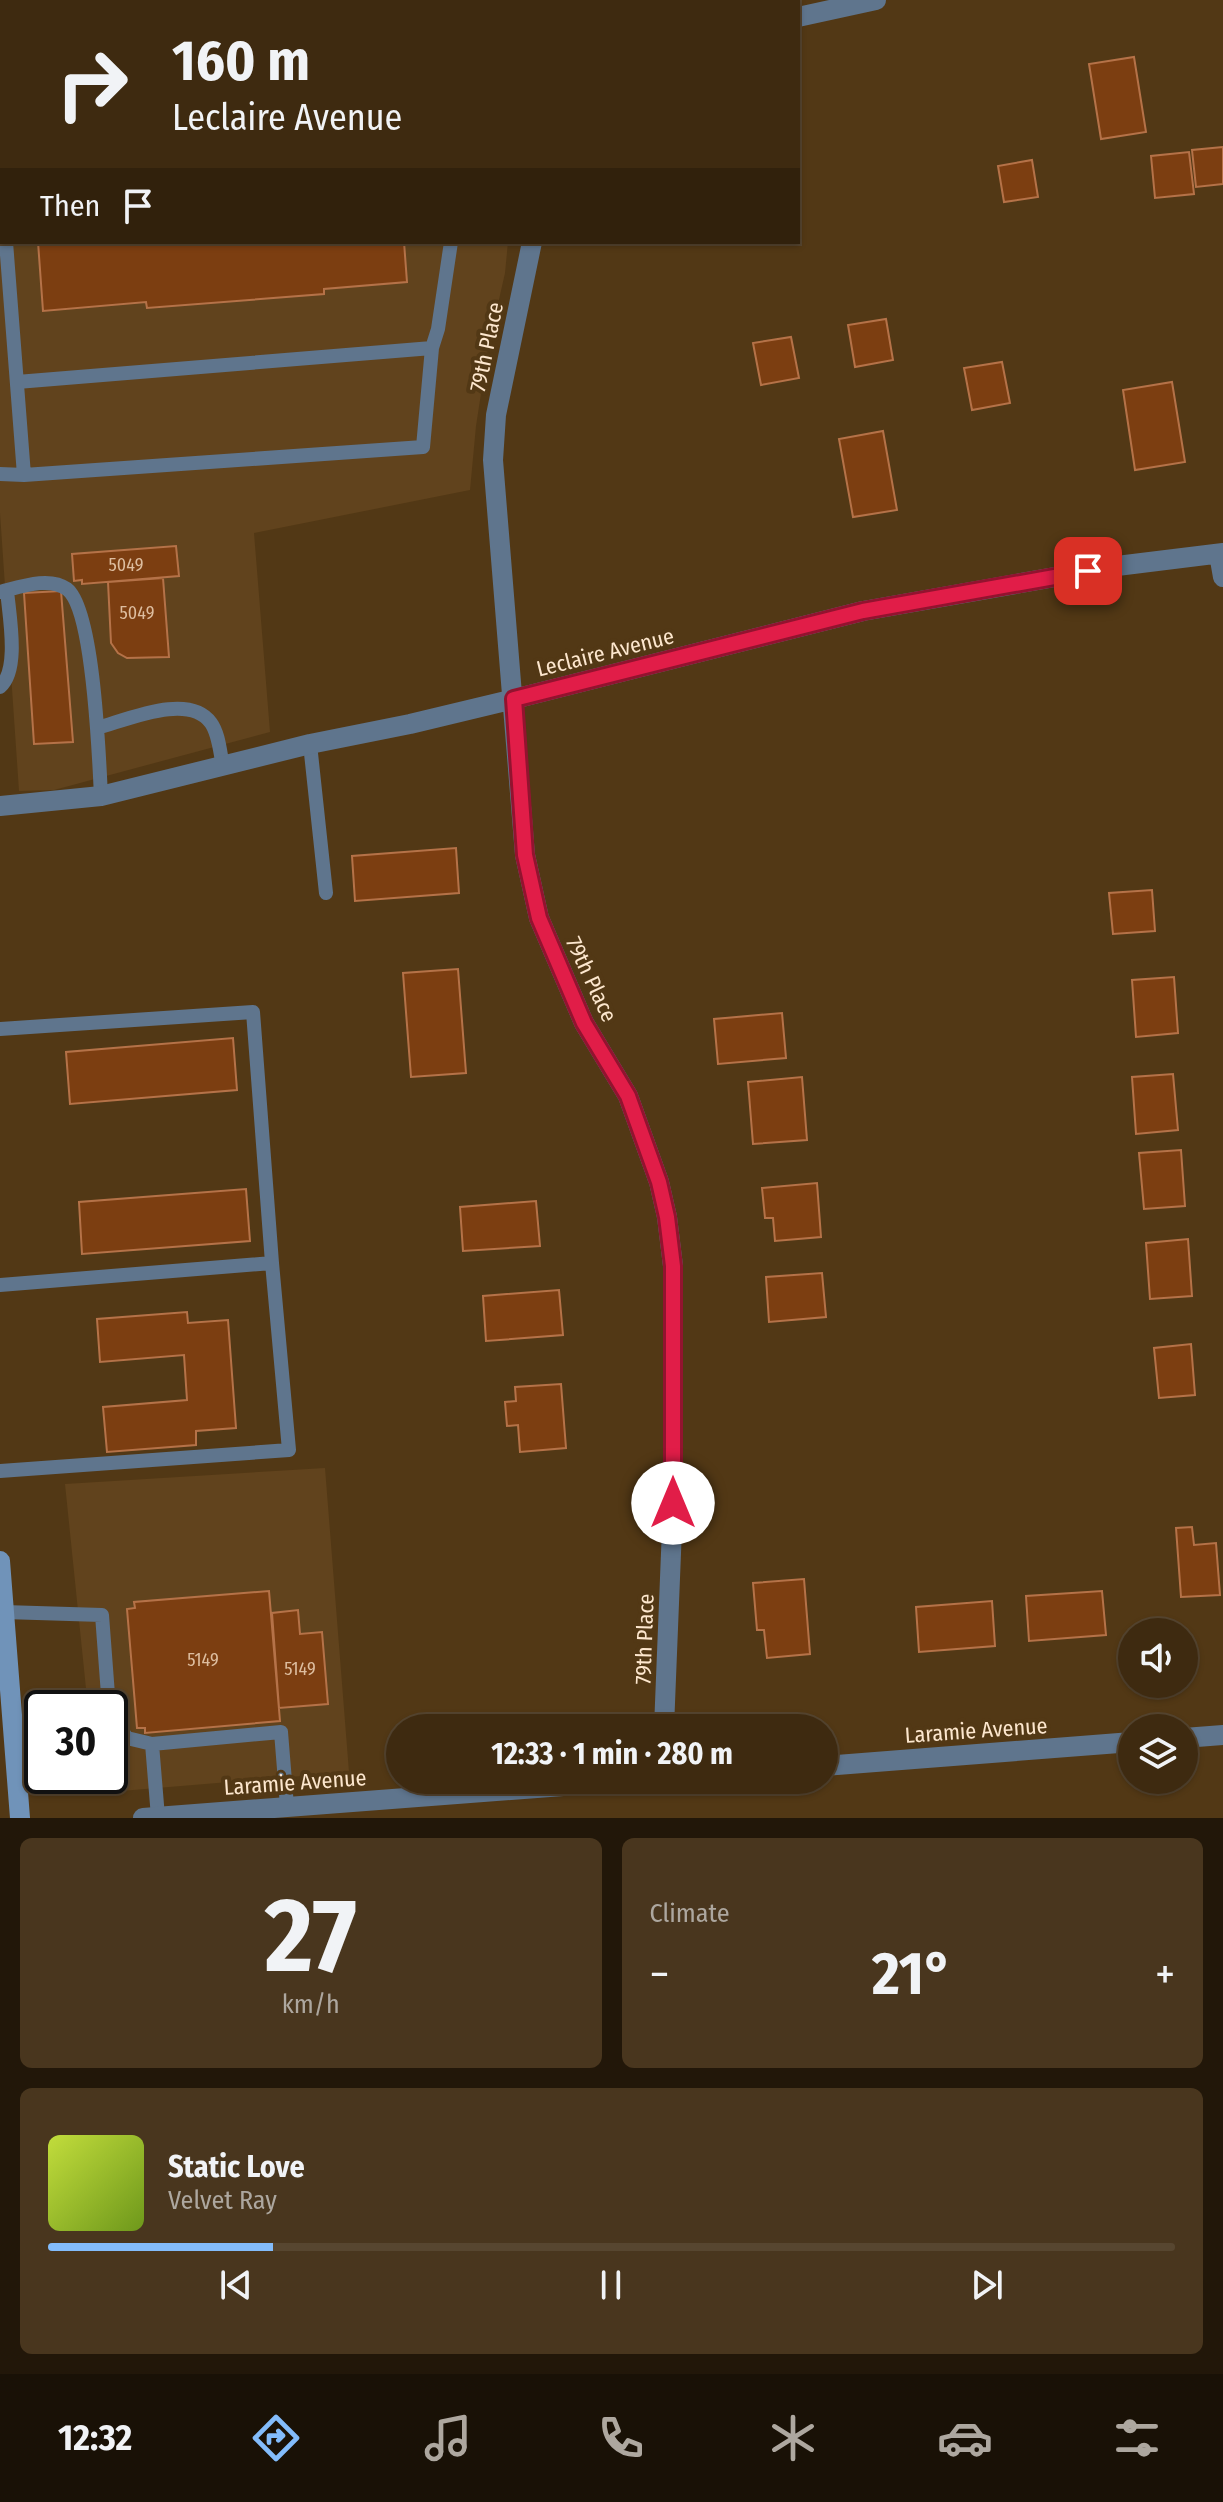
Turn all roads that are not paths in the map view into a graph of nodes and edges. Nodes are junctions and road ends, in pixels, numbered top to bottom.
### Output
1 (876, 0) edge
2 (800, 17) edge
3 (6, 244) edge
4 (451, 244) edge
5 (532, 244) edge
6 (432, 348) junction
7 (17, 382) junction
8 (0, 474) edge
9 (24, 475) junction
10 (1221, 553) edge
11 (1223, 577) edge
12 (4, 591) edge
13 (0, 687) edge
14 (514, 699) junction
15 (97, 728) junction
16 (310, 744) junction
17 (223, 766) junction
18 (101, 796) junction
19 (0, 806) edge
20 (326, 893) dead end
21 (0, 1029) edge
22 (272, 1263) junction
23 (0, 1285) edge
24 (0, 1471) edge
25 (0, 1561) edge
26 (4, 1612) junction
27 (108, 1690) edge
28 (665, 1714) edge
29 (24, 1729) edge
30 (13, 1731) junction
31 (1223, 1735) edge
32 (1198, 1737) edge
33 (128, 1738) edge
34 (1118, 1743) edge
35 (152, 1744) junction
36 (838, 1765) edge
37 (451, 1794) edge
38 (287, 1806) junction
39 (150, 1817) edge
40 (20, 1818) edge

1 - 2 street
3 - 7 lane
4 - 6 lane
5 - 14 street, 79th Place
6 - 7 lane
6 - 9 lane
7 - 9 lane
8 - 9 lane
10 - 11 street
10 - 14 street, Leclaire Avenue
12 - 13 lane
12 - 15 lane
14 - 16 street, Leclaire Avenue
14 - 28 street, 79th Place
15 - 17 lane
15 - 18 lane
16 - 17 street, Leclaire Avenue
16 - 20 lane
17 - 18 street, Leclaire Avenue
18 - 19 street, Leclaire Avenue
21 - 22 lane
22 - 23 lane
22 - 24 lane
25 - 26 main road
26 - 27 lane
26 - 30 main road
29 - 30 lane
30 - 40 main road
31 - 32 street
33 - 35 lane
34 - 36 street, Laramie Avenue
35 - 38 lane
35 - 39 lane
37 - 38 street, Laramie Avenue
38 - 39 street, Laramie Avenue

